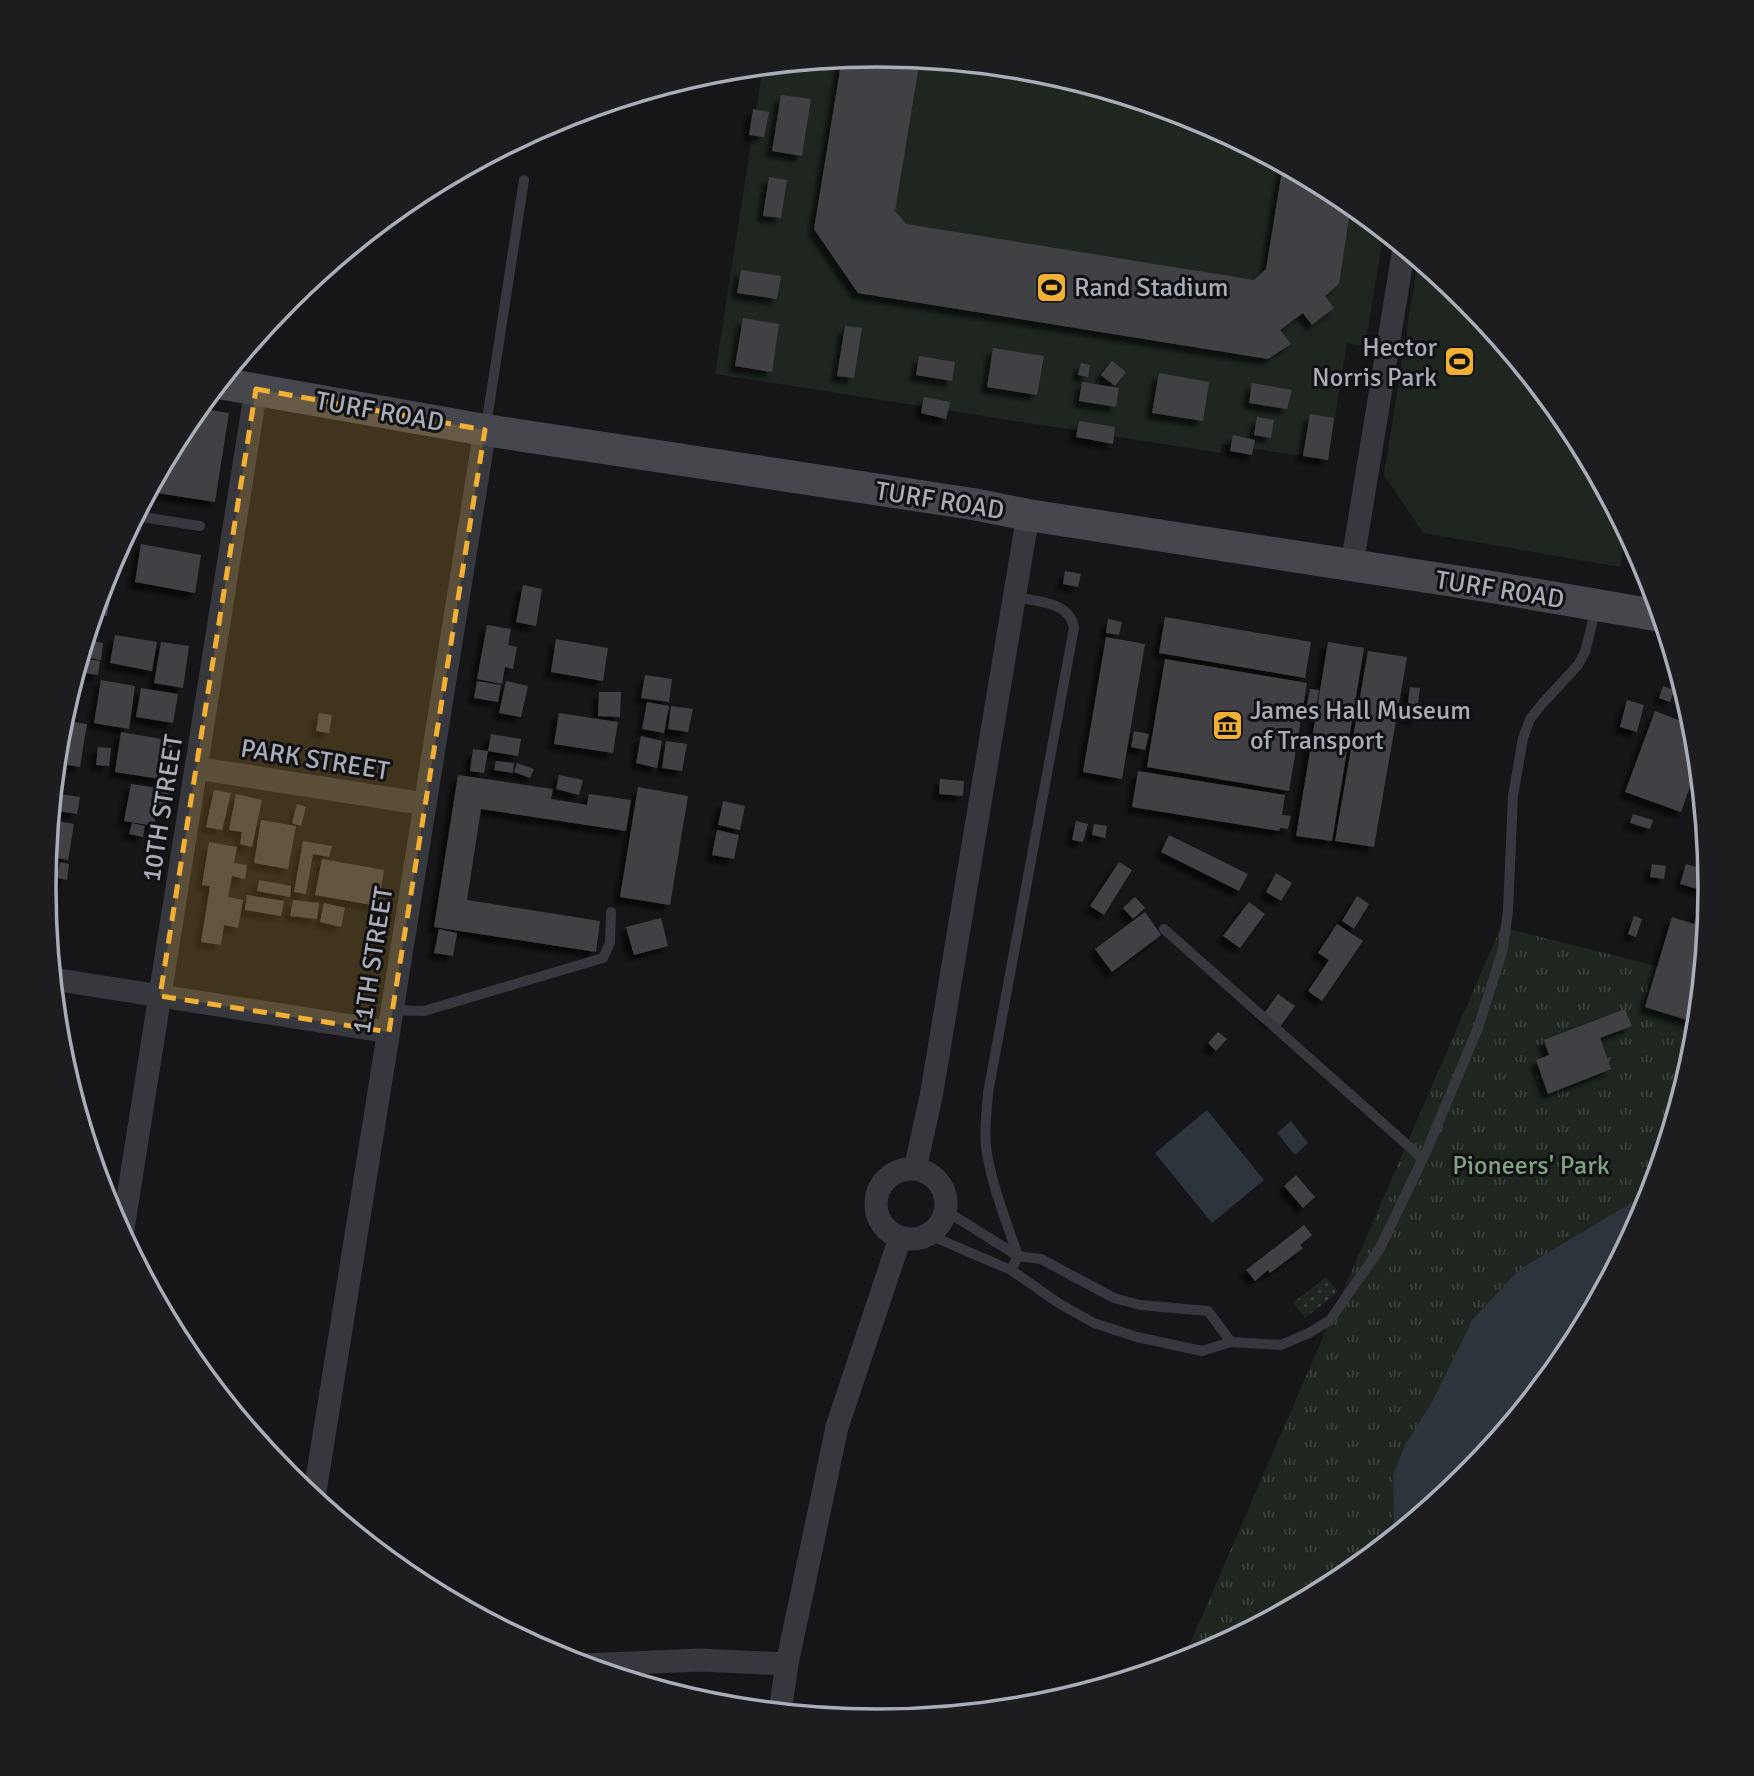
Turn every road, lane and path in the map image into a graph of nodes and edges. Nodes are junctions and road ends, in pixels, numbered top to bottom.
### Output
1 (524, 180) dead end
2 (1403, 259) edge
3 (229, 385) edge
4 (256, 389) junction
5 (485, 430) junction
6 (1028, 515) junction
7 (145, 517) edge
8 (200, 526) dead end
9 (1352, 565) junction
10 (1013, 597) junction
11 (1596, 605) junction
12 (1650, 614) edge
13 (196, 768) junction
14 (425, 804) junction
15 (611, 912) dead end
16 (1164, 929) dead end
17 (62, 980) edge
18 (160, 996) junction
19 (390, 1021) junction
20 (1423, 1159) junction
21 (915, 1169) junction
22 (946, 1211) junction
23 (125, 1217) edge
24 (929, 1235) junction
25 (900, 1238) junction
26 (1018, 1256) junction
27 (1011, 1270) junction
28 (1231, 1342) junction
29 (316, 1487) edge
30 (610, 1664) edge
31 (787, 1664) junction
32 (781, 1703) edge

1 - 5 lane
2 - 9 street
3 - 4 main road, TURF ROAD
4 - 5 main road, TURF ROAD
4 - 13 street, 10TH STREET
5 - 6 main road, TURF ROAD
5 - 14 street, 11TH STREET
6 - 9 main road, TURF ROAD
6 - 10 street
7 - 8 lane
9 - 11 main road, TURF ROAD
10 - 21 street
10 - 26 lane
11 - 12 main road, TURF ROAD
11 - 20 lane
13 - 14 street, PARK STREET
13 - 18 street, 10TH STREET
14 - 19 street, 11TH STREET
15 - 19 lane
16 - 20 lane
17 - 18 street
18 - 19 street
18 - 23 street, 10TH STREET
19 - 29 street, 11TH STREET
20 - 28 lane
21 - 22 street
21 - 25 street
22 - 24 street
22 - 26 lane
24 - 25 street
24 - 27 lane
25 - 31 street
26 - 27 lane
26 - 28 lane
27 - 28 lane
30 - 31 street
31 - 32 street

